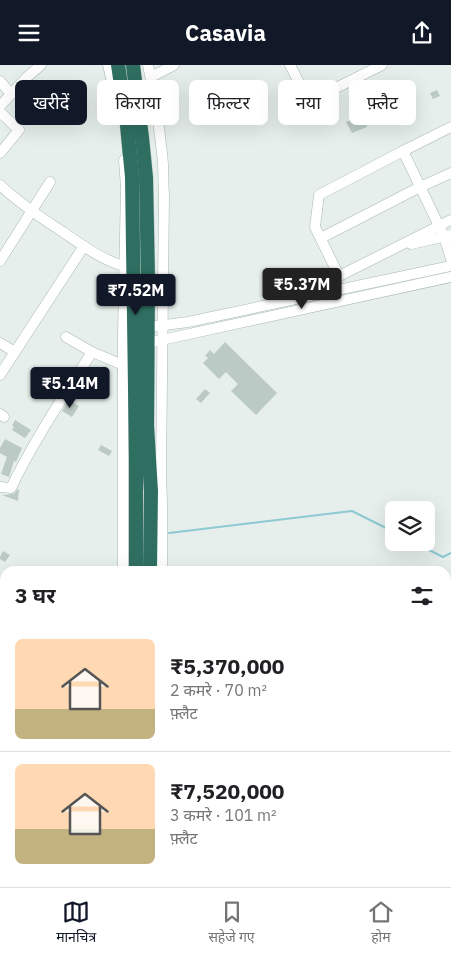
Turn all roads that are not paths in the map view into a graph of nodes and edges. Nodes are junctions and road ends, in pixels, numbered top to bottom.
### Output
1 (40, 65) edge
2 (108, 65) edge
3 (118, 65) edge
4 (133, 65) edge
5 (148, 65) edge
6 (174, 65) edge
7 (290, 65) edge
8 (382, 65) edge
9 (150, 77) junction
10 (0, 81) edge
11 (11, 93) junction
12 (0, 106) edge
13 (0, 112) edge
14 (451, 127) edge
15 (404, 151) junction
16 (0, 153) edge
17 (451, 173) edge
18 (50, 182) dead end
19 (0, 185) edge
20 (420, 187) junction
21 (32, 210) junction
22 (451, 220) edge
23 (439, 226) junction
24 (447, 236) edge
25 (321, 238) junction
26 (84, 246) junction
27 (394, 248) junction
28 (451, 259) edge
29 (0, 260) edge
30 (451, 265) edge
31 (124, 266) junction
32 (451, 277) edge
33 (155, 327) junction
34 (66, 337) dead end
35 (163, 340) junction
36 (0, 343) edge
37 (148, 343) junction
38 (92, 351) junction
39 (15, 352) junction
40 (123, 365) junction
41 (0, 375) edge
42 (0, 487) edge
43 (123, 566) edge
44 (136, 566) edge
45 (150, 566) edge
46 (162, 566) edge

1 - 11 street
2 - 31 street
3 - 44 highway
4 - 33 highway
5 - 9 street
6 - 9 street
7 - 8 street
9 - 33 street
10 - 11 street
11 - 12 street
13 - 16 street
14 - 15 street
15 - 20 street
15 - 25 street
17 - 20 street
18 - 21 street
19 - 21 street
20 - 23 street
20 - 25 street
21 - 26 street
21 - 29 street
22 - 23 street
23 - 24 street
23 - 27 street
24 - 27 street
24 - 28 street
25 - 27 street
26 - 31 street
26 - 39 street
30 - 33 street
31 - 40 street
32 - 35 street
33 - 35 street
33 - 37 highway
34 - 38 street
35 - 37 street
35 - 46 street
36 - 39 street
37 - 45 highway
38 - 40 street
38 - 42 street
39 - 41 street
40 - 43 street

